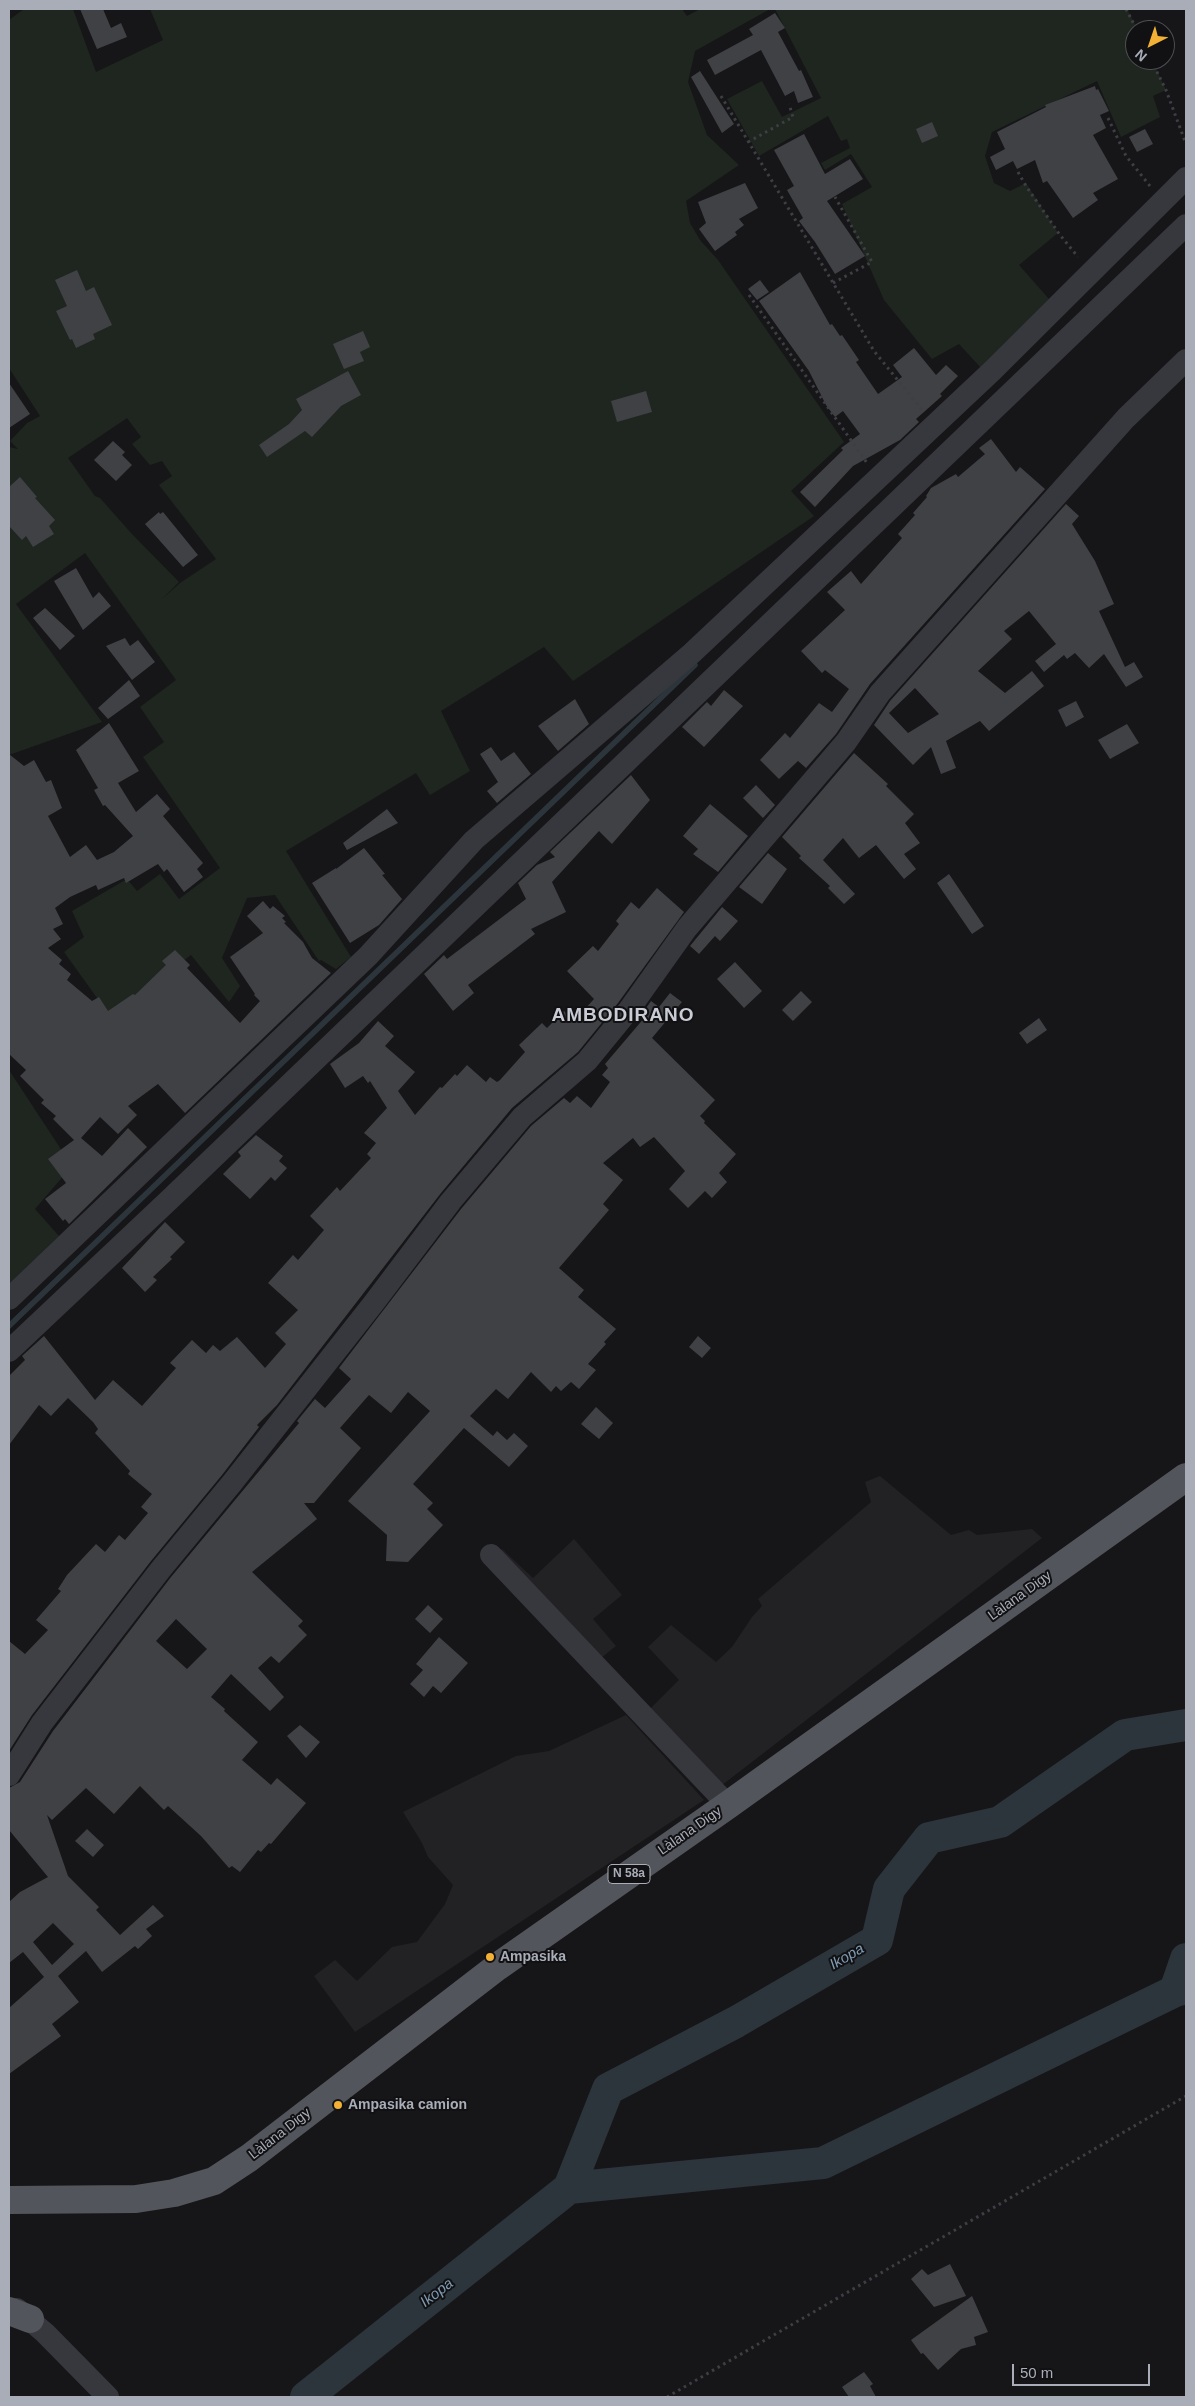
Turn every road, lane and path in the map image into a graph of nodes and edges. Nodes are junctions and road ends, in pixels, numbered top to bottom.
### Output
1 (1156, 70) edge
2 (721, 96) dead end
3 (789, 104) dead end
4 (1108, 118) dead end
5 (748, 142) junction
6 (1186, 144) edge
7 (1018, 172) dead end
8 (1186, 178) edge
9 (835, 197) dead end
10 (1163, 202) junction
11 (1186, 225) edge
12 (1092, 273) junction
13 (833, 283) junction
14 (749, 295) dead end
15 (1186, 360) edge
16 (934, 426) junction
17 (878, 478) junction
18 (9, 1299) edge
19 (9, 1351) edge
20 (1186, 1478) edge
21 (491, 1555) dead end
22 (9, 1775) edge
23 (728, 1805) junction
24 (1186, 2096) edge
25 (9, 2200) edge
26 (48, 2200) junction
27 (9, 2219) edge
28 (9, 2294) edge
29 (9, 2302) edge
30 (28, 2321) edge
31 (108, 2397) edge
32 (667, 2397) edge

1 - 6 path
2 - 5 path
3 - 5 path
4 - 10 path
5 - 13 path
7 - 12 path
8 - 10 street
9 - 13 path
10 - 12 street
11 - 19 street
12 - 16 street
13 - 16 path
14 - 17 path
15 - 22 street
16 - 17 street
17 - 18 street
20 - 23 main road, Làlana Digy / N 58a
21 - 23 street
23 - 26 main road, Làlana Digy / N 58a
24 - 32 path
25 - 26 main road, N 58a
26 - 27 main road, N 58a
28 - 30 street
29 - 30 street
30 - 31 street

